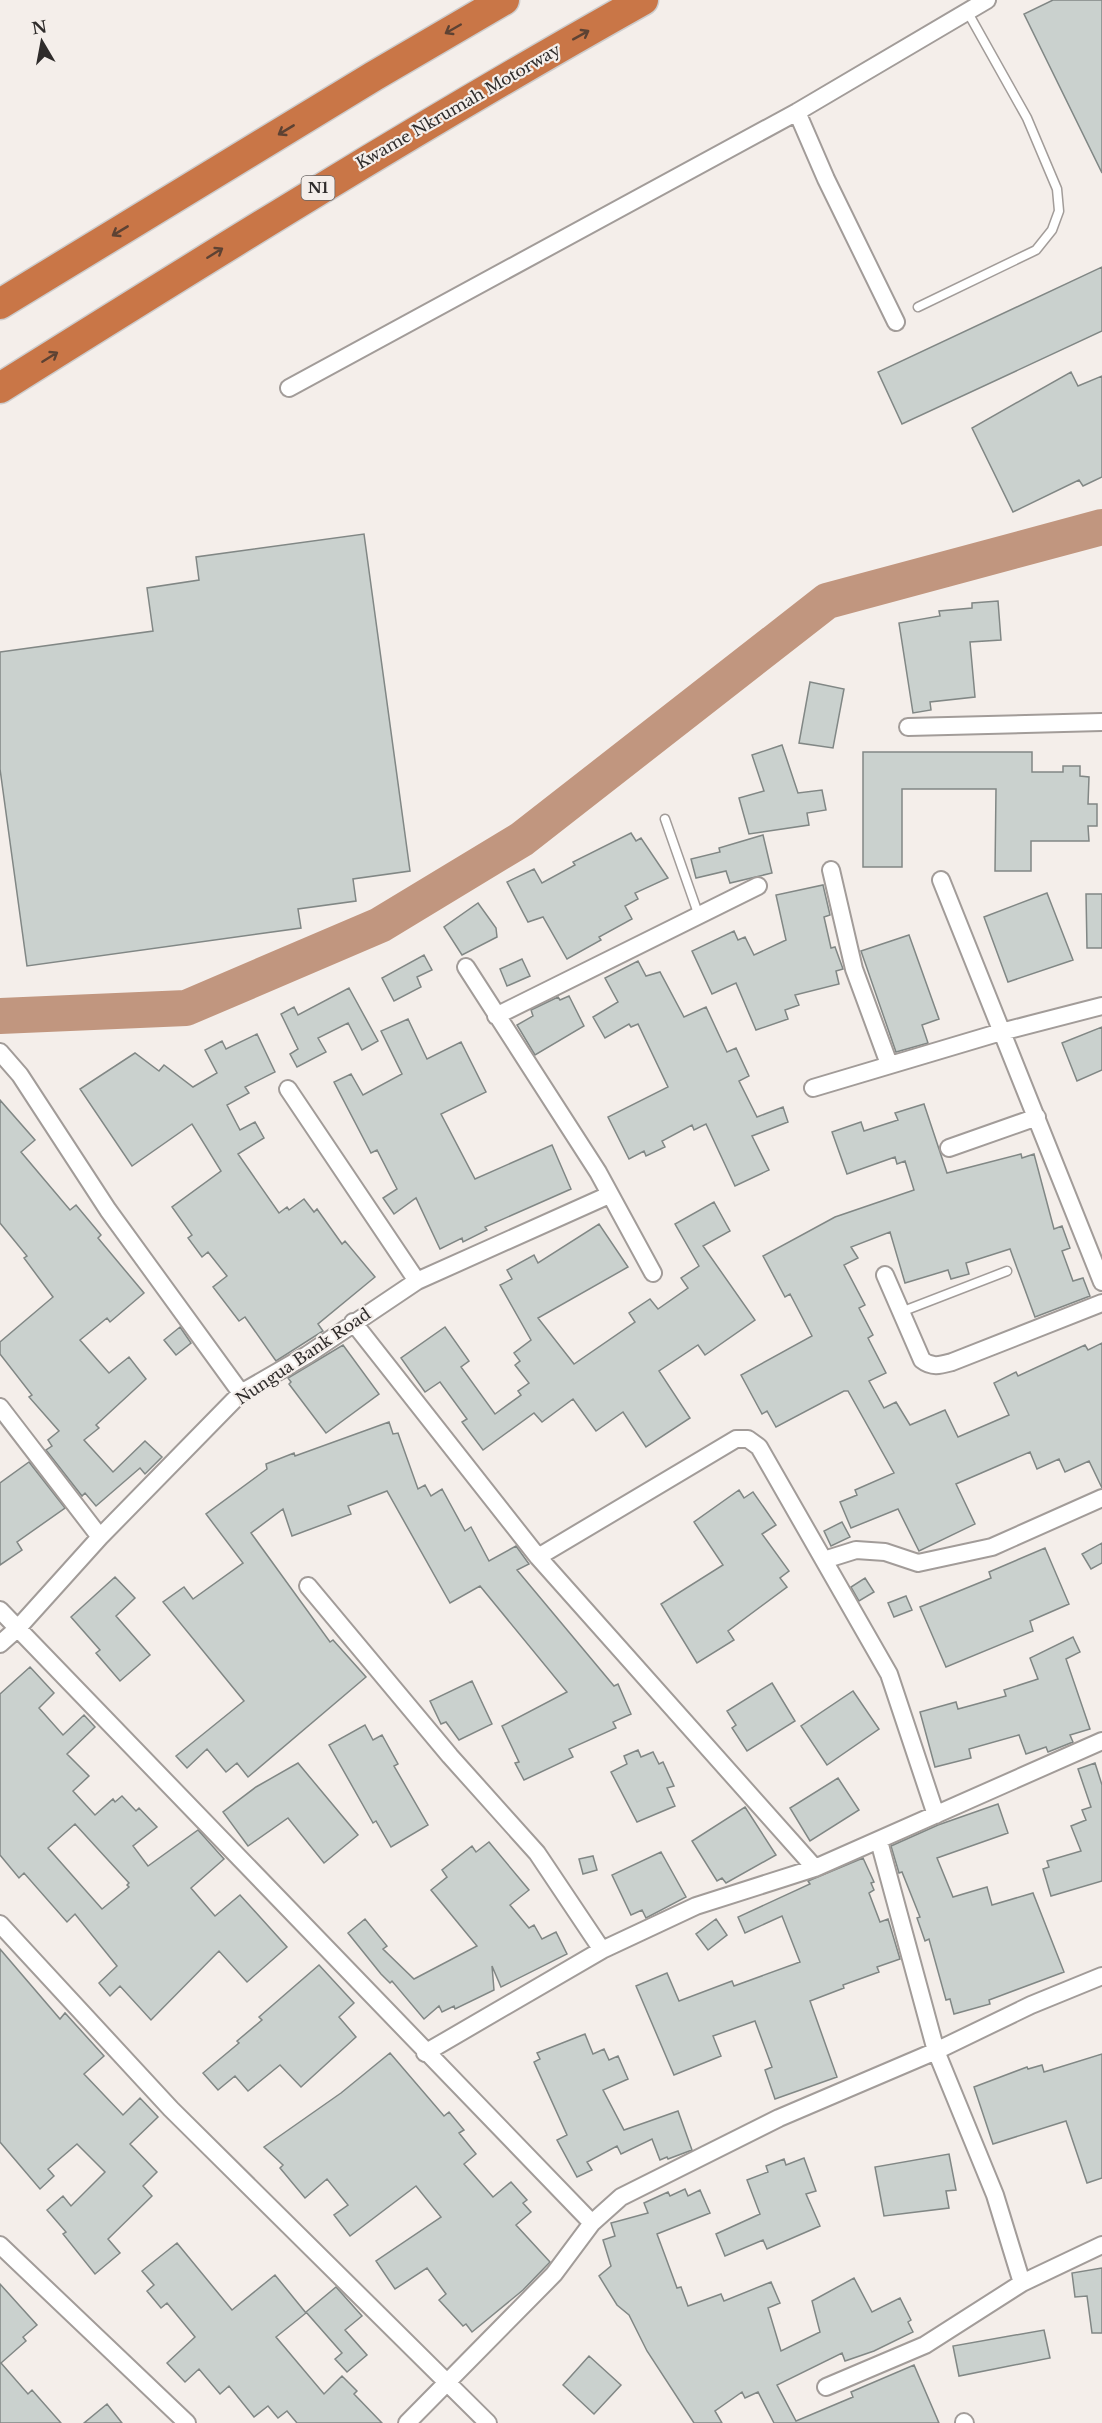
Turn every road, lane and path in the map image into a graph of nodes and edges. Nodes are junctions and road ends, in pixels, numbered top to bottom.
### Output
1 (504, 0) edge
2 (643, 0) edge
3 (987, 0) edge
4 (967, 11) junction
5 (797, 112) junction
6 (0, 304) edge
7 (918, 306) dead end
8 (896, 322) dead end
9 (0, 388) edge
10 (289, 388) dead end
11 (1102, 722) edge
12 (908, 727) dead end
13 (665, 819) dead end
14 (831, 870) dead end
15 (940, 880) dead end
16 (758, 886) dead end
17 (699, 916) junction
18 (466, 967) dead end
19 (1102, 1006) edge
20 (496, 1016) junction
21 (1001, 1032) junction
22 (0, 1052) edge
23 (889, 1064) junction
24 (813, 1088) dead end
25 (288, 1089) dead end
26 (1037, 1117) junction
27 (949, 1148) dead end
28 (609, 1195) junction
29 (1007, 1271) dead end
30 (653, 1273) dead end
31 (885, 1275) dead end
32 (417, 1281) junction
33 (1102, 1282) edge
34 (1102, 1303) edge
35 (901, 1312) junction
36 (354, 1322) junction
37 (241, 1394) junction
38 (0, 1407) edge
39 (1102, 1498) edge
40 (100, 1537) junction
41 (538, 1557) junction
42 (824, 1560) junction
43 (308, 1586) dead end
44 (0, 1610) edge
45 (18, 1628) junction
46 (0, 1644) edge
47 (1102, 1741) edge
48 (936, 1815) junction
49 (879, 1841) junction
50 (815, 1868) junction
51 (0, 1923) edge
52 (602, 1950) junction
53 (1102, 1976) edge
54 (936, 2051) junction
55 (425, 2053) junction
56 (592, 2223) junction
57 (0, 2245) edge
58 (1102, 2245) edge
59 (1022, 2283) junction
60 (448, 2382) junction
61 (826, 2387) dead end
62 (187, 2423) edge
63 (407, 2423) edge
64 (488, 2423) edge

1 -> 6 highway
9 -> 2 highway, Kwame Nkrumah Motorway / N1
3 - 4 street
4 - 5 street
4 - 7 lane
5 - 8 street
5 - 10 street
11 - 12 street
13 - 17 lane
14 - 23 street
15 - 21 street
16 - 17 street
17 - 20 street
18 - 20 street
19 - 21 street
20 - 28 street
21 - 23 street
21 - 26 street
22 - 37 street
23 - 24 street
25 - 32 street
26 - 27 street
26 - 33 street
28 - 30 street
28 - 32 street, Nungua Bank Road
29 - 35 lane
31 - 35 street
32 - 36 street, Nungua Bank Road
34 - 35 street
36 - 37 street, Nungua Bank Road
36 - 41 street
37 - 40 street, Nungua Bank Road
38 - 40 street
39 - 42 street
40 - 45 street, Nungua Bank Road
41 - 42 street
41 - 50 street
42 - 48 street
43 - 52 street
44 - 45 street
45 - 46 street, Nungua Bank Road
45 - 55 street
47 - 48 street
48 - 49 street
49 - 50 street
49 - 54 street
50 - 52 street
51 - 60 street
52 - 55 street
53 - 54 street
54 - 56 street
54 - 59 street
55 - 56 street
56 - 60 street
57 - 62 street
58 - 59 street
59 - 61 street
60 - 63 street
60 - 64 street

